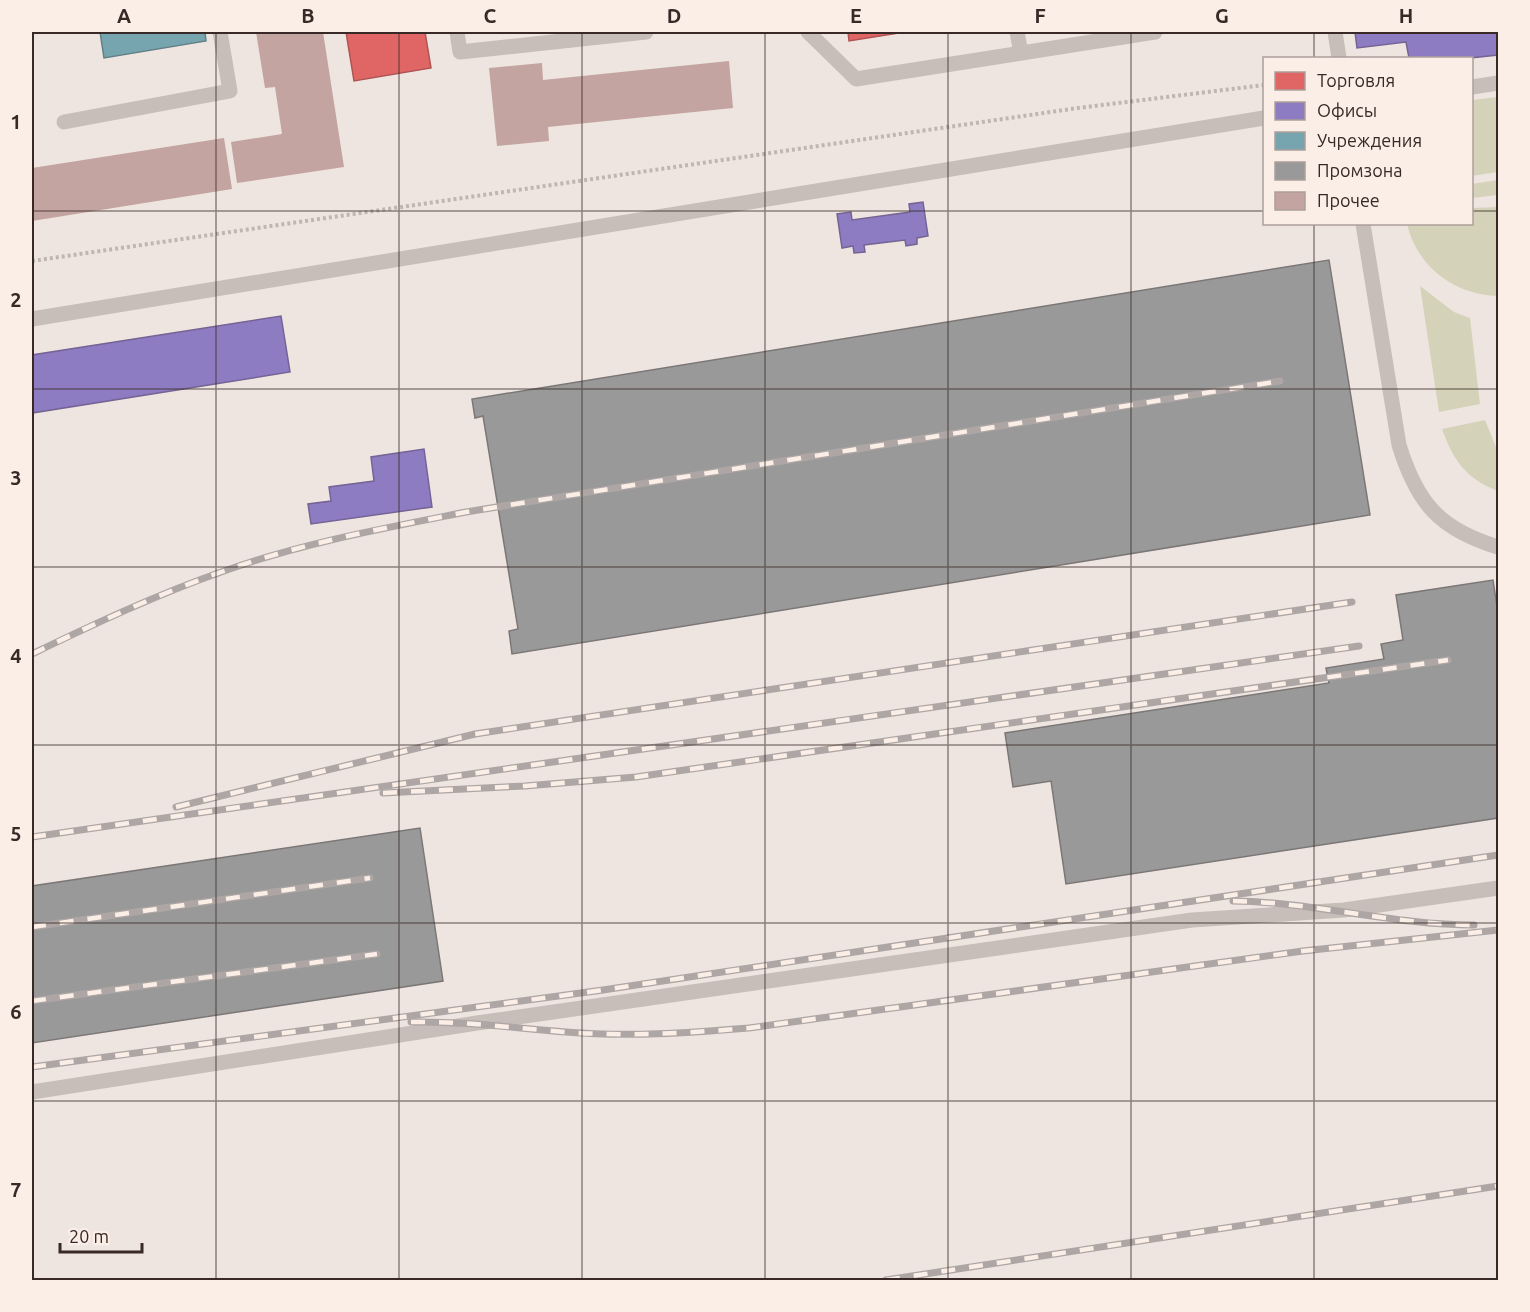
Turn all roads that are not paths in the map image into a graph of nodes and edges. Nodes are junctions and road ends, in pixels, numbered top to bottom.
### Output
1 (220, 32) edge
2 (457, 32) edge
3 (646, 32) edge
4 (808, 32) edge
5 (1017, 32) edge
6 (1155, 32) edge
7 (1335, 32) edge
8 (1021, 53) junction
9 (1339, 57) edge
10 (1498, 83) edge
11 (1473, 87) edge
12 (1263, 118) edge
13 (64, 122) dead end
14 (1363, 225) edge
15 (32, 319) edge
16 (1498, 547) edge
17 (1498, 888) edge
18 (32, 1092) edge

1 - 13 lane
2 - 3 lane
4 - 8 lane
5 - 8 lane
6 - 8 lane
7 - 9 lane
10 - 11 lane
12 - 15 lane
14 - 16 lane
17 - 18 lane

